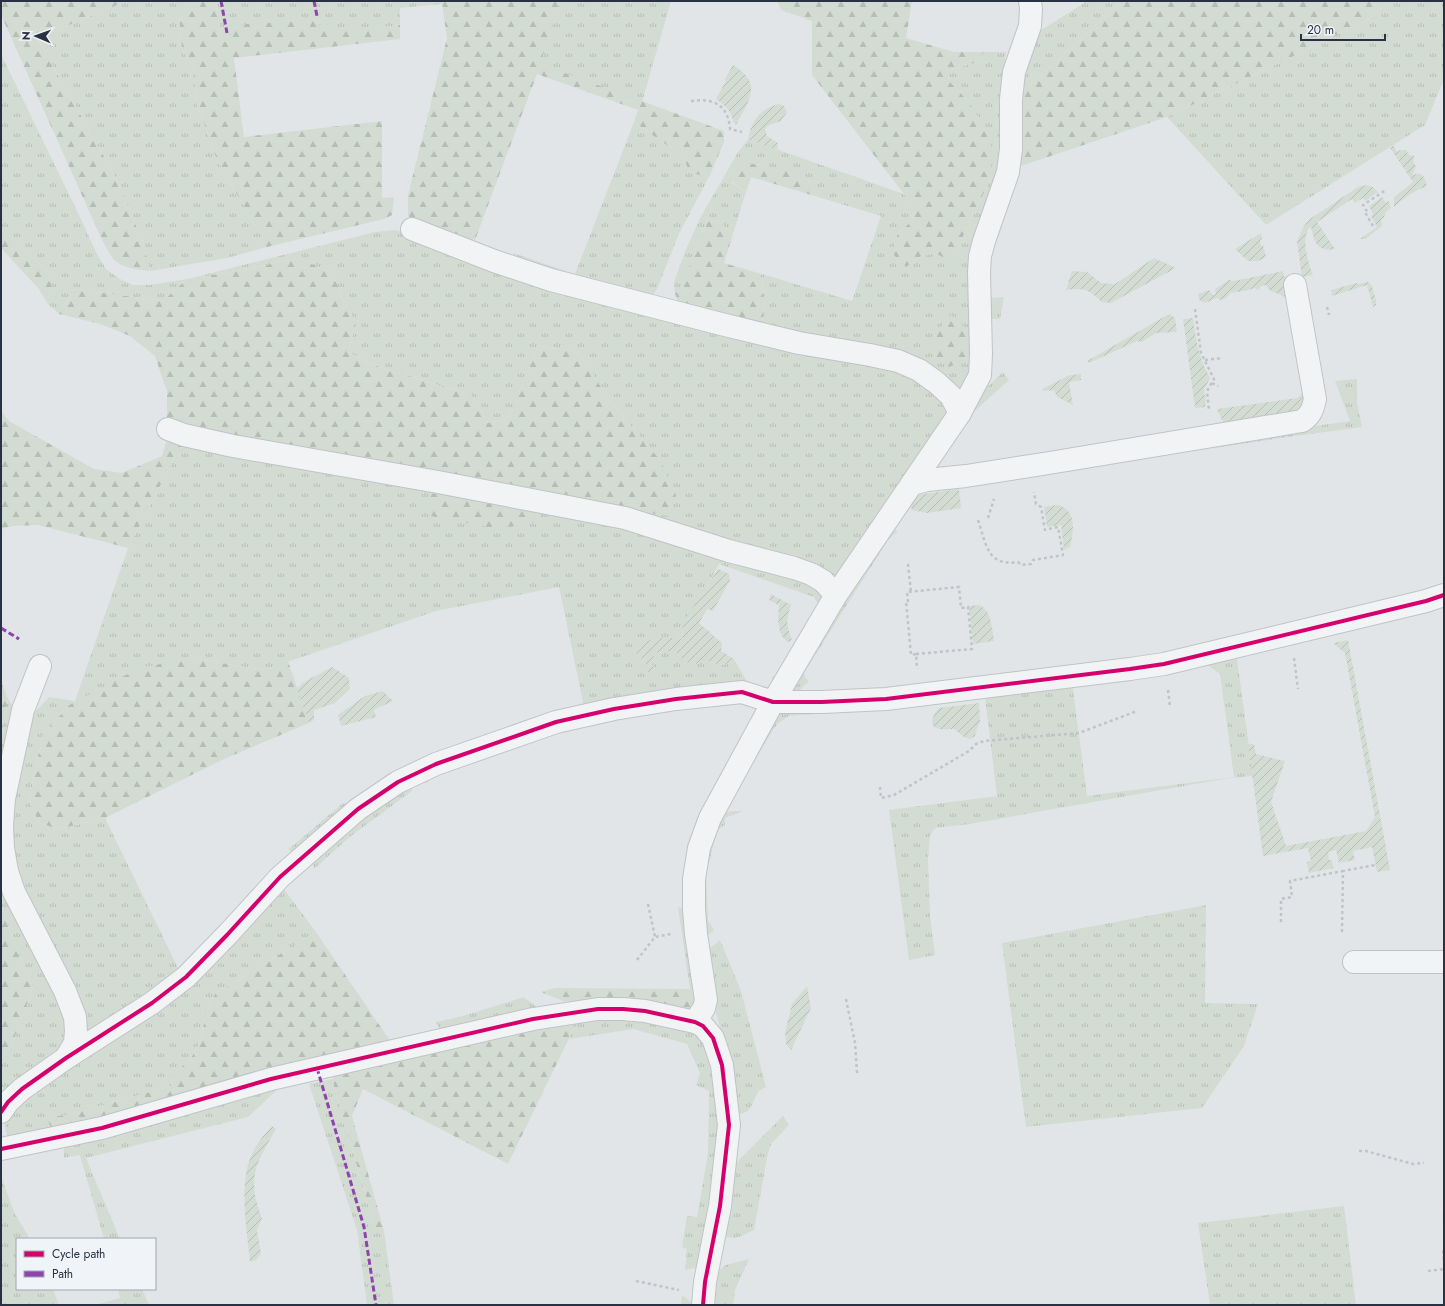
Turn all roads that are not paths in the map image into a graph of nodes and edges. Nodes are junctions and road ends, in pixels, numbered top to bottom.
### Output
1 (1030, 1) edge
2 (412, 229) dead end
3 (1296, 285) dead end
4 (960, 413) junction
5 (168, 429) dead end
6 (912, 484) junction
7 (836, 595) junction
8 (1444, 595) edge
9 (40, 666) dead end
10 (773, 702) junction
11 (1354, 962) dead end
12 (1444, 962) edge
13 (695, 1022) junction
14 (66, 1058) junction
15 (1, 1112) edge
16 (1, 1149) edge
17 (703, 1305) edge

1 - 4 street
2 - 4 street
3 - 6 street
4 - 6 street
5 - 7 street
6 - 7 street
7 - 10 street
8 - 10 street
9 - 14 street
10 - 13 street
10 - 14 street
11 - 12 street
13 - 16 street
13 - 17 street
14 - 15 street

